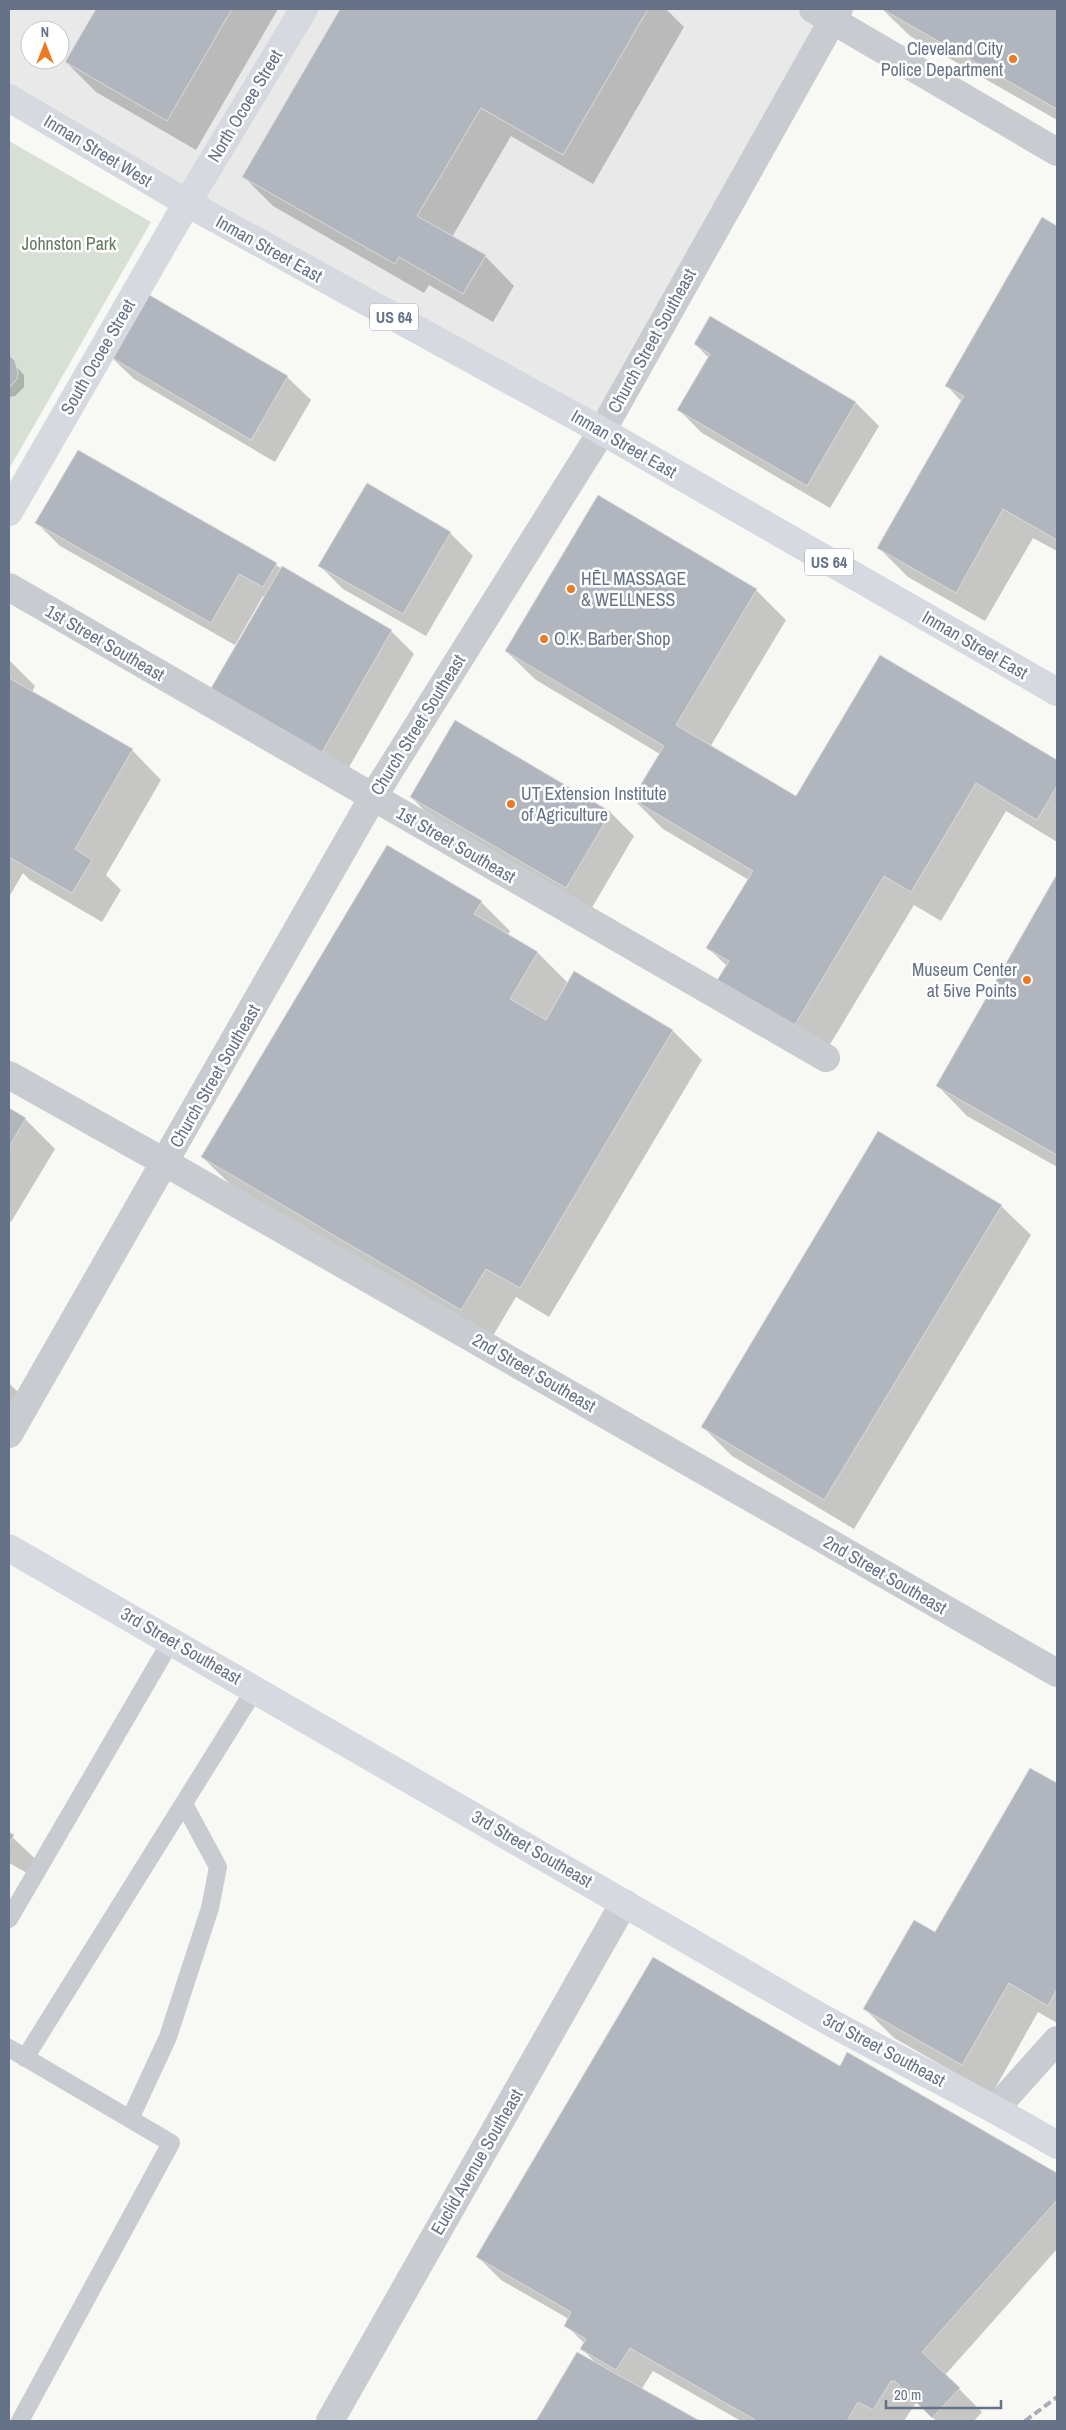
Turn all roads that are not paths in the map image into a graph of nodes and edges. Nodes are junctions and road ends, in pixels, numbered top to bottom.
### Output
1 (304, 9) edge
2 (828, 12) edge
3 (9, 98) edge
4 (1057, 152) edge
5 (186, 203) junction
6 (602, 431) junction
7 (9, 512) edge
8 (9, 587) edge
9 (1057, 692) edge
10 (373, 797) junction
11 (826, 1058) dead end
12 (9, 1075) edge
13 (166, 1163) junction
14 (9, 1434) edge
15 (9, 1548) edge
16 (171, 1641) junction
17 (1057, 1673) edge
18 (255, 1689) junction
19 (184, 1804) junction
20 (624, 1903) junction
21 (9, 1919) edge
22 (1057, 2040) edge
23 (9, 2048) edge
24 (25, 2058) junction
25 (996, 2108) junction
26 (130, 2119) junction
27 (1057, 2145) edge
28 (20, 2421) edge
29 (330, 2421) edge

1 - 5 main road, North Ocoee Street
2 - 4 street
2 - 6 street, Church Street Southeast
3 - 5 main road, Inman Street West / US 64
5 - 6 main road, Inman Street East / US 64
5 - 7 main road, South Ocoee Street
6 - 9 main road, Inman Street East / US 64
6 - 10 street, Church Street Southeast
8 - 10 street, 1st Street Southeast
10 - 11 street, 1st Street Southeast
10 - 13 street, Church Street Southeast
12 - 13 street, 2nd Street Southeast
13 - 14 street, Church Street Southeast
13 - 17 street, 2nd Street Southeast
15 - 16 main road, 3rd Street Southeast
16 - 18 main road, 3rd Street Southeast
16 - 21 lane
18 - 19 lane
18 - 20 main road, 3rd Street Southeast
19 - 24 lane
19 - 26 lane
20 - 25 main road, 3rd Street Southeast
20 - 29 street, Euclid Avenue Southeast
22 - 25 street
23 - 24 lane
24 - 26 lane
25 - 27 main road, 3rd Street Southeast
26 - 28 lane

